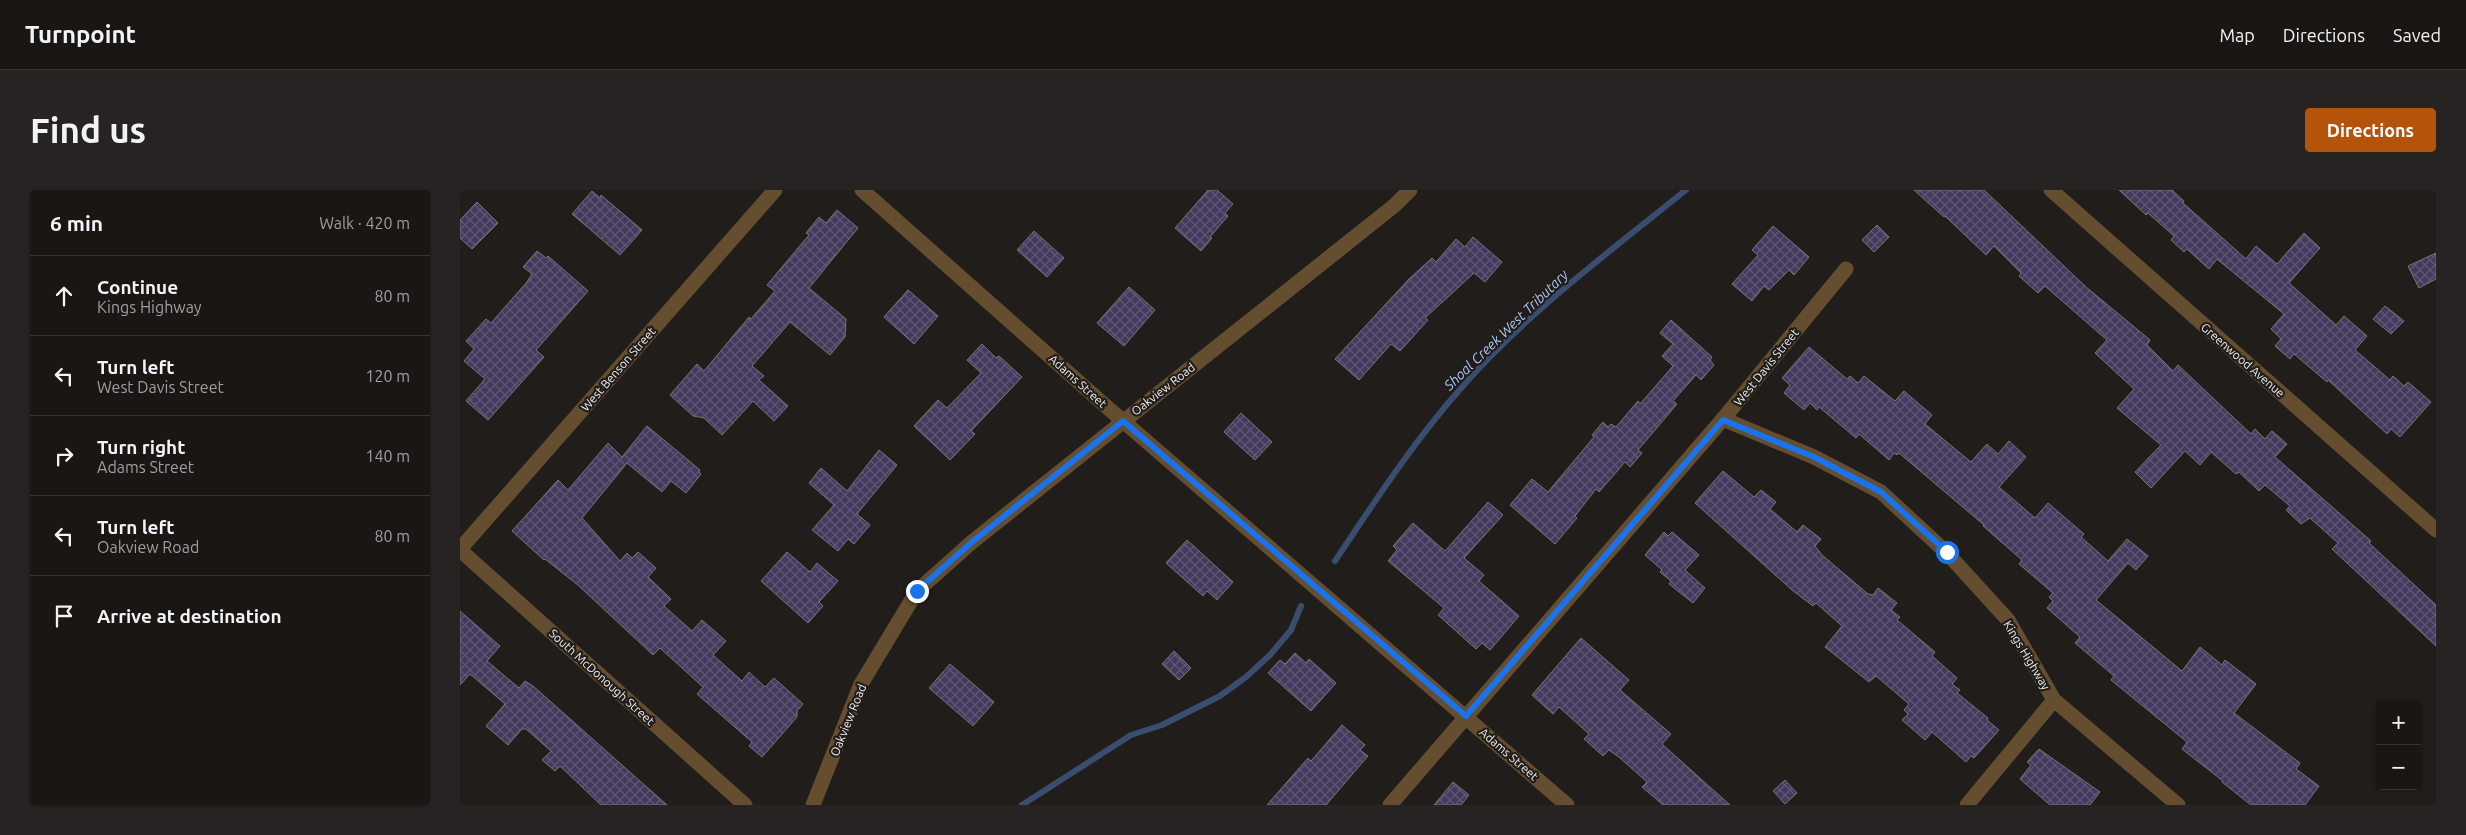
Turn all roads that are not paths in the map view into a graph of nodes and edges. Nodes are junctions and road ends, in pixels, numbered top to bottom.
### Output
1 (775, 190) edge
2 (862, 190) edge
3 (1410, 190) edge
4 (2051, 190) edge
5 (1846, 269) dead end
6 (1723, 420) junction
7 (1123, 421) junction
8 (2436, 530) edge
9 (460, 549) edge
10 (2054, 700) junction
11 (1466, 716) junction
12 (745, 805) edge
13 (813, 805) edge
14 (1390, 805) edge
15 (1567, 805) edge
16 (1966, 805) edge
17 (2178, 805) edge

1 - 9 street, West Benson Street
2 - 7 street, Adams Street
3 - 7 street, Oakview Road
4 - 8 street, Greenwood Avenue
5 - 6 street, West Davis Street
6 - 10 street, Kings Highway
6 - 11 street, West Davis Street
7 - 11 street, Adams Street
7 - 13 street, Oakview Road
9 - 12 street, South McDonough Street
10 - 16 street
10 - 17 street, Kings Highway
11 - 14 street, West Davis Street
11 - 15 street, Adams Street

